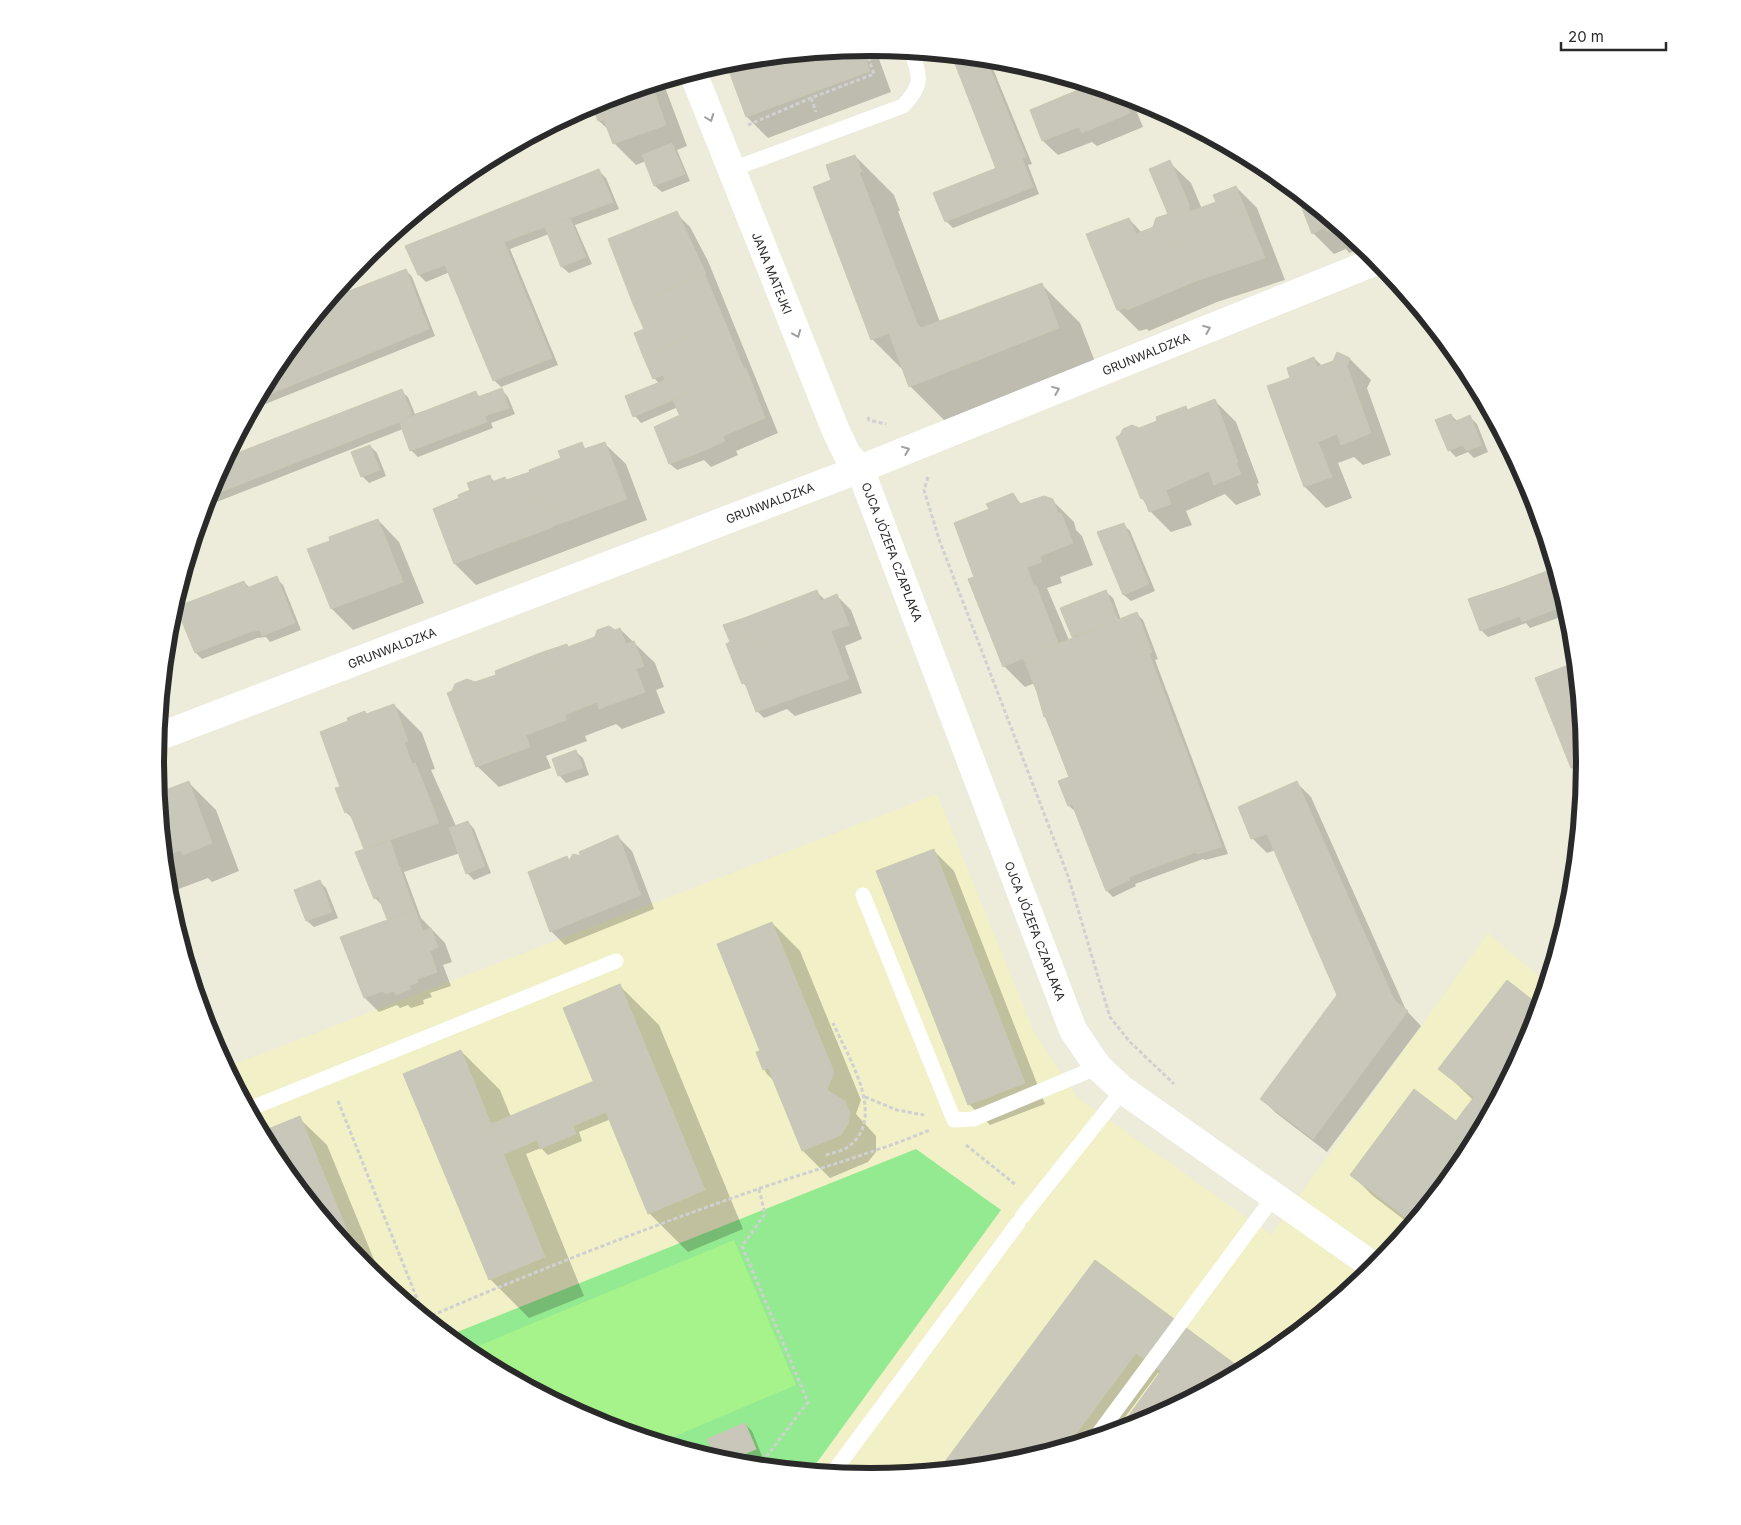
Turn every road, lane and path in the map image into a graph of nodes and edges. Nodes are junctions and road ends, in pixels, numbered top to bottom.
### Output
1 (868, 56) edge
2 (913, 58) edge
3 (695, 78) edge
4 (758, 159) junction
5 (730, 170) junction
6 (1370, 263) edge
7 (866, 412) dead end
8 (892, 425) dead end
9 (860, 469) junction
10 (930, 473) dead end
11 (165, 734) edge
12 (863, 895) dead end
13 (616, 961) dead end
14 (833, 1024) dead end
15 (1098, 1068) junction
16 (329, 1077) junction
17 (1178, 1088) dead end
18 (1123, 1090) junction
19 (865, 1097) junction
20 (254, 1107) edge
21 (954, 1120) junction
22 (826, 1156) dead end
23 (759, 1189) junction
24 (1275, 1195) junction
25 (1034, 1201) junction
26 (1369, 1263) edge
27 (421, 1306) edge
28 (431, 1315) edge
29 (1101, 1430) edge
30 (763, 1460) edge
31 (837, 1468) edge

1 - 4 path
2 - 4 lane
3 -> 5 street, JANA MATEJKI
4 - 5 lane
5 -> 9 street, JANA MATEJKI
9 -> 6 street, GRUNWALDZKA
7 - 8 path
9 - 11 street, GRUNWALDZKA
9 - 15 street, OJCA JÓZEFA CZAPLAKA
10 - 17 path
12 - 21 lane
13 - 16 lane
14 - 19 path
15 - 18 street, OJCA JÓZEFA CZAPLAKA
15 - 21 lane
16 - 20 lane
16 - 27 path
18 - 24 street, OJCA JÓZEFA CZAPLAKA
18 - 25 lane
19 - 21 path
19 - 22 path
21 - 23 path
21 - 25 path
23 - 28 path
23 - 30 path
24 - 26 street, OJCA JÓZEFA CZAPLAKA
24 - 29 lane
25 - 31 lane

